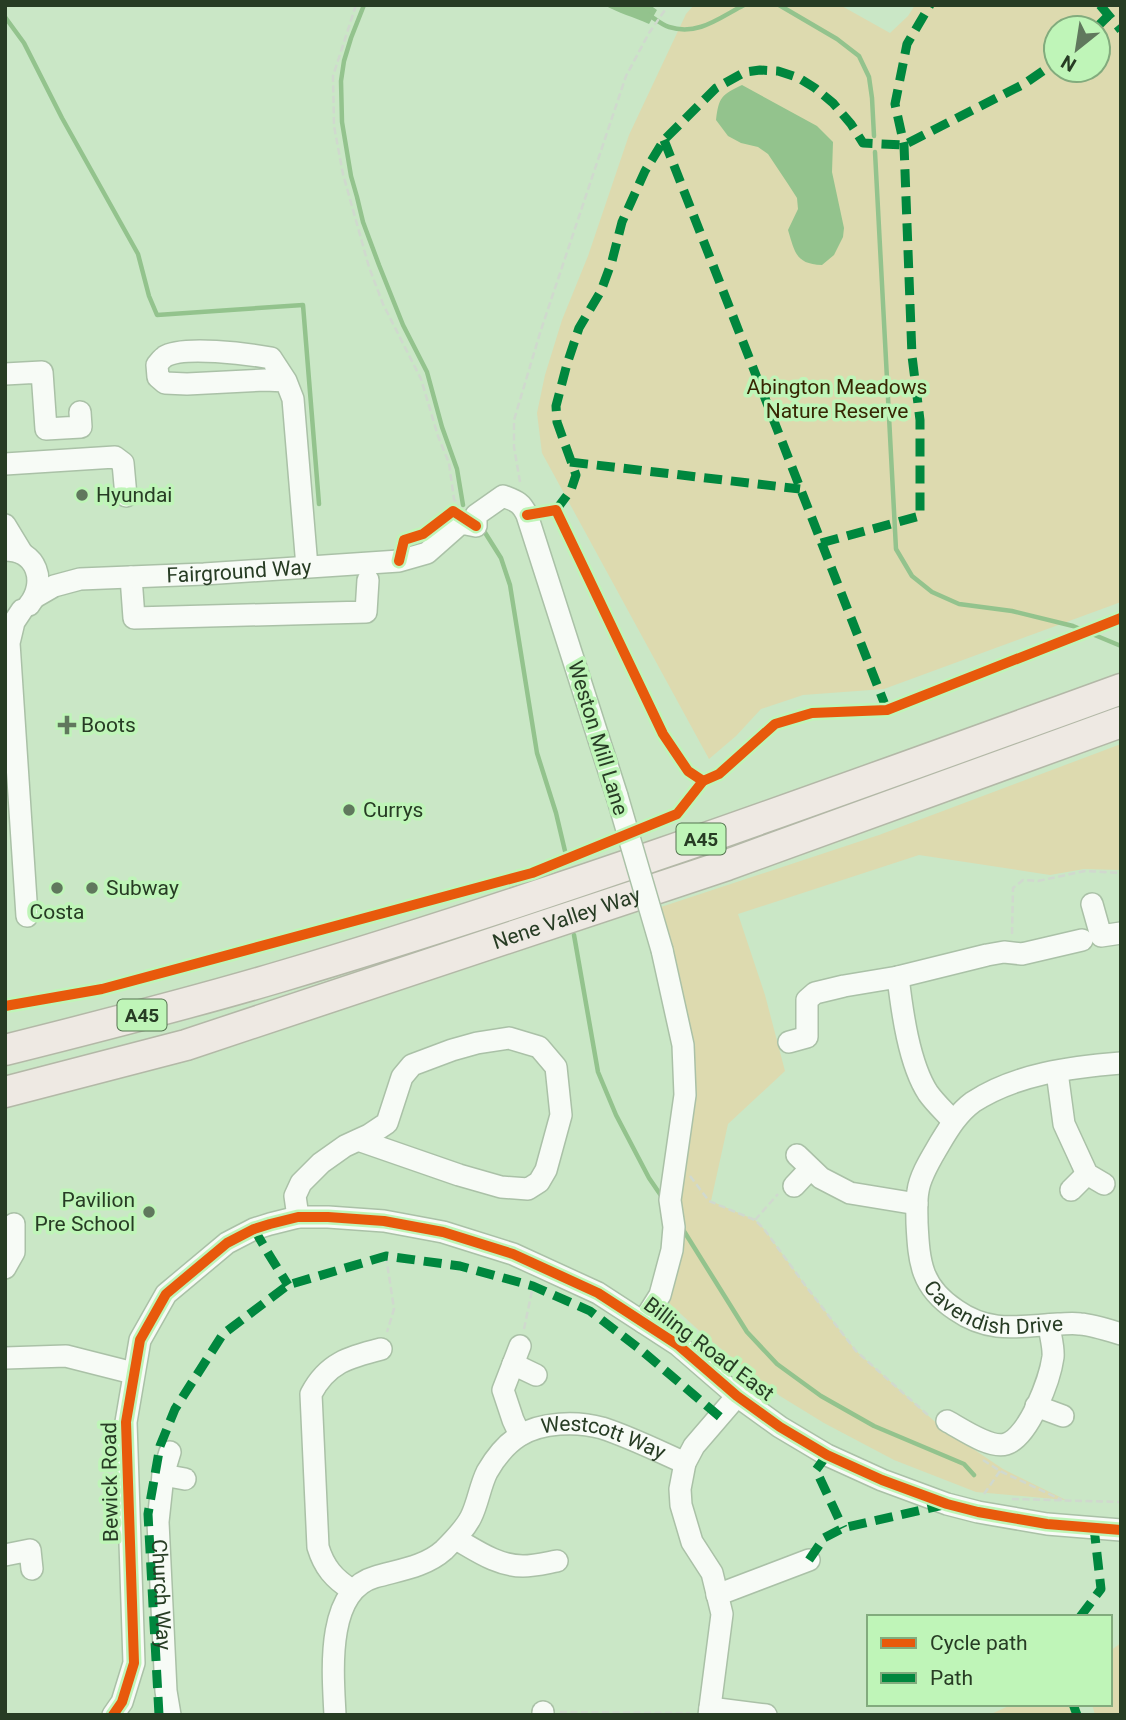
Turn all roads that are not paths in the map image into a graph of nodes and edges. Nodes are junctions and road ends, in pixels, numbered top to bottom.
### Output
1 (6, 374) edge
2 (286, 381) junction
3 (79, 412) dead end
4 (5, 464) edge
5 (126, 496) dead end
6 (523, 506) joint
7 (5, 525) edge
8 (21, 557) edge
9 (307, 567) junction
10 (131, 577) junction
11 (80, 579) junction
12 (368, 580) dead end
13 (21, 607) edge
14 (7, 639) edge
15 (1121, 690) edge
16 (1121, 722) edge
17 (1093, 904) dead end
18 (27, 916) dead end
19 (1121, 933) edge
20 (1082, 940) dead end
21 (898, 977) junction
22 (277, 978) junction
23 (5, 1029) edge
24 (789, 1042) dead end
25 (186, 1045) junction
26 (5, 1050) edge
27 (1121, 1063) edge
28 (1057, 1072) junction
29 (5, 1092) edge
30 (5, 1110) edge
31 (953, 1121) junction
32 (358, 1140) junction
33 (794, 1186) road end
34 (1071, 1190) dead end
35 (917, 1204) junction
36 (298, 1217) junction
37 (15, 1224) dead end
38 (270, 1224) joint
39 (6, 1268) edge
40 (643, 1322) junction
41 (1049, 1325) junction
42 (1121, 1334) edge
43 (383, 1346) road end
44 (5, 1357) edge
45 (134, 1373) junction
46 (536, 1375) dead end
47 (737, 1396) junction
48 (1032, 1415) junction
49 (1063, 1416) dead end
50 (940, 1420) road end
51 (520, 1435) junction
52 (170, 1452) dead end
53 (685, 1464) junction
54 (163, 1475) junction
55 (185, 1479) dead end
56 (1121, 1530) edge
57 (456, 1539) junction
58 (5, 1555) edge
59 (809, 1560) dead end
60 (557, 1561) dead end
61 (33, 1569) dead end
62 (352, 1590) junction
63 (717, 1595) junction
64 (709, 1712) edge
65 (113, 1715) edge
66 (170, 1715) edge
67 (335, 1715) edge
68 (766, 1715) edge

1 - 3 street
2 - 2 street
2 - 9 street
4 - 5 street
6 - 9 street, Fairground Way
6 - 40 street, Weston Mill Lane, bridge
7 - 8 street
8 - 11 street
8 - 13 street
9 - 10 street, Fairground Way
10 - 11 street, Fairground Way
10 - 12 street
11 - 13 street
13 - 14 street
14 - 18 street
15 - 22 highway, Nene Valley Way / A45
16 - 25 highway, Nene Valley Way / A45
17 - 19 street
20 - 21 street
21 - 24 street
21 - 31 street
22 - 23 highway
22 - 26 highway, Nene Valley Way / A45
25 - 29 highway, Nene Valley Way / A45
25 - 30 highway
27 - 28 street, Cavendish Drive
28 - 31 street, Cavendish Drive
28 - 34 street
31 - 35 street, Cavendish Drive
32 - 32 street
32 - 36 street
33 - 35 street
35 - 41 street, Cavendish Drive
36 - 38 street, Billing Road East
36 - 40 street, Billing Road East
37 - 39 street
38 - 45 street, Bewick Road
40 - 47 street, Billing Road East
41 - 42 street, Cavendish Drive
41 - 48 street
43 - 62 street
44 - 45 street
45 - 65 street, Bewick Road
46 - 51 street, Westcott Way
47 - 53 street
47 - 56 street, Billing Road East
48 - 49 street
48 - 50 street
51 - 53 street, Westcott Way
51 - 57 street, Westcott Way
52 - 54 street, Church Way
53 - 63 street
54 - 55 street
54 - 66 street, Church Way
57 - 60 street
57 - 62 street, Westcott Way
58 - 61 street
59 - 63 street
62 - 67 street
63 - 64 street
64 - 68 street

